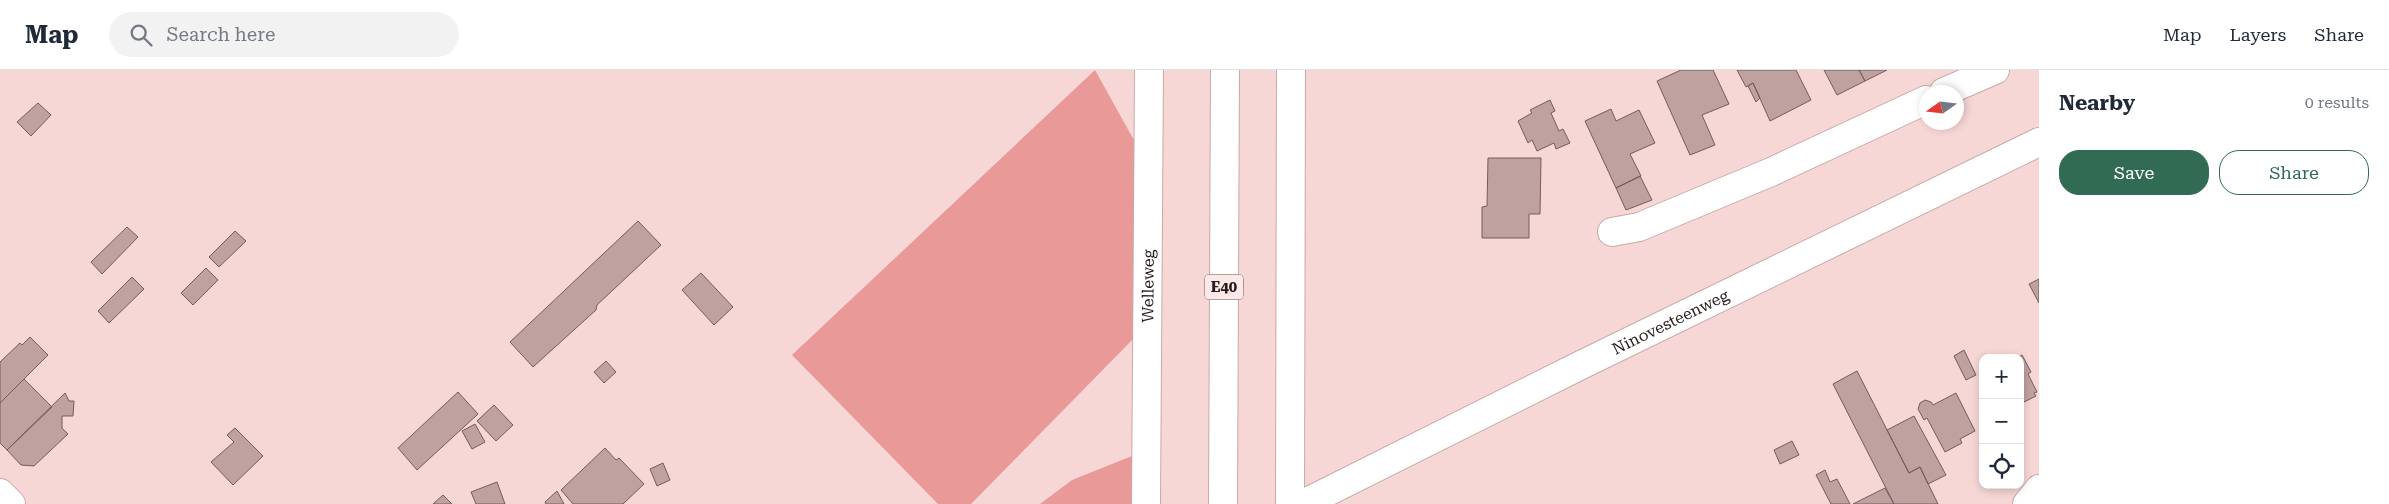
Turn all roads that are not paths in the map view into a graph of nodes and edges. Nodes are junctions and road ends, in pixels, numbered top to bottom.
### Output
1 (1149, 70) edge
2 (1225, 70) edge
3 (1292, 70) edge
4 (1995, 70) edge
5 (1960, 85) edge
6 (1919, 103) edge
7 (2039, 142) edge
8 (1612, 232) dead end
9 (2039, 489) edge
10 (0, 493) edge
11 (11, 504) edge
12 (1146, 504) edge
13 (1224, 504) edge
14 (1290, 504) edge
15 (1303, 504) edge
16 (2028, 504) edge

1 - 12 main road, Welleweg
2 - 13 main road, E40
3 - 14 main road
4 - 5 main road
6 - 8 main road
7 - 15 main road, Ninovesteenweg
9 - 16 main road
10 - 11 main road

